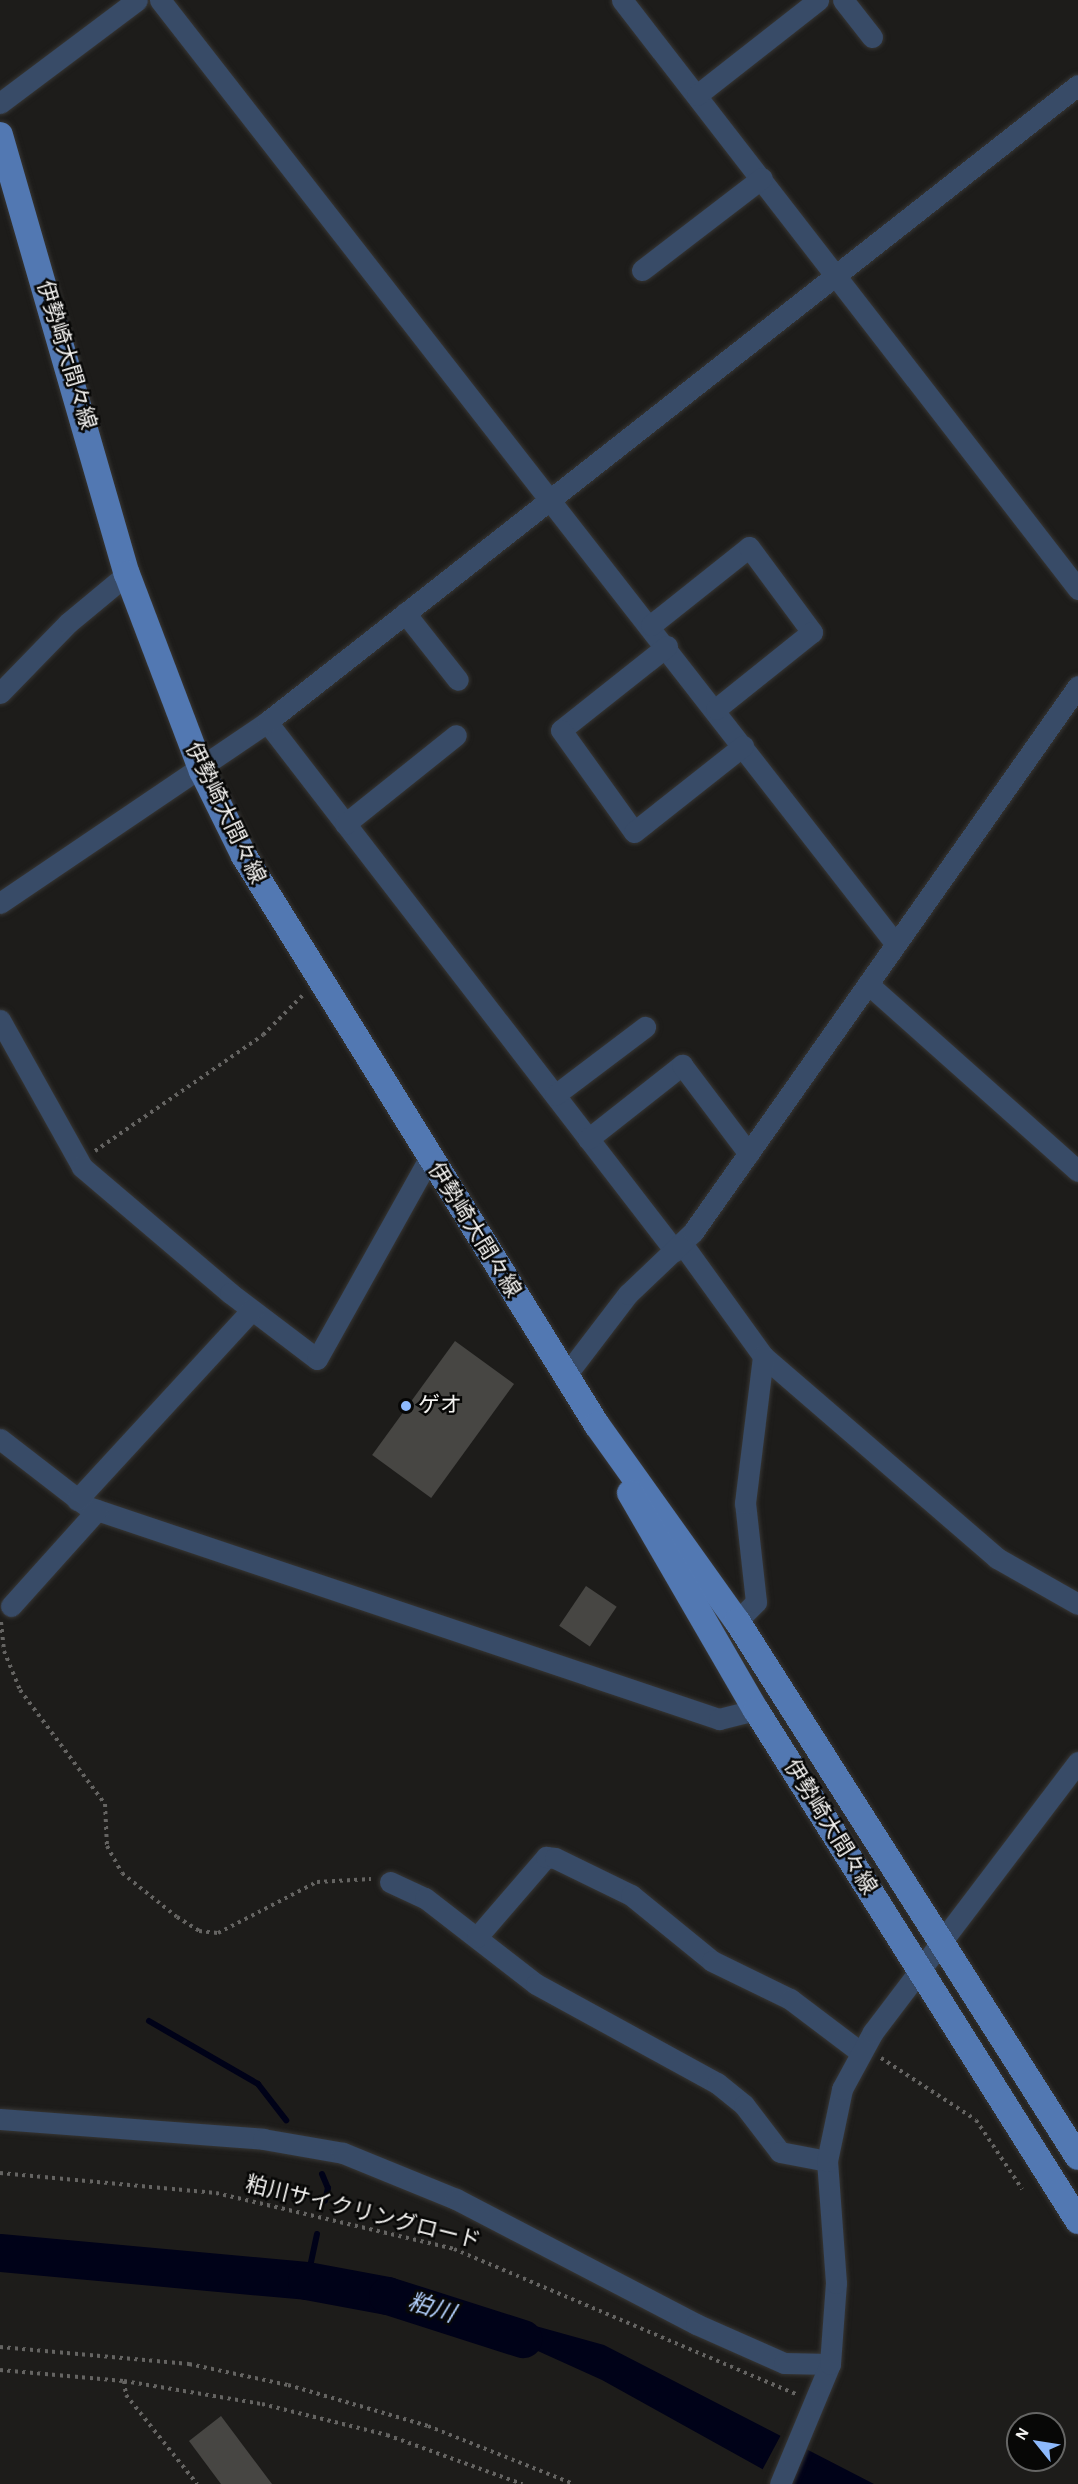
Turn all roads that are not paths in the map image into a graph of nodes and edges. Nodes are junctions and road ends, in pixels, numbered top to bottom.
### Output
1 (137, 0) edge
2 (160, 0) edge
3 (622, 0) edge
4 (818, 0) edge
5 (843, 0) edge
6 (872, 37) dead end
7 (1078, 85) edge
8 (697, 95) junction
9 (0, 104) edge
10 (0, 135) edge
11 (762, 178) junction
12 (642, 270) dead end
13 (836, 273) junction
14 (552, 497) junction
15 (127, 574) junction
16 (1078, 589) edge
17 (405, 613) junction
18 (651, 625) junction
19 (667, 646) junction
20 (458, 680) dead end
21 (0, 693) edge
22 (1075, 696) edge
23 (716, 709) junction
24 (267, 722) junction
25 (456, 735) dead end
26 (743, 746) junction
27 (202, 771) junction
28 (345, 824) junction
29 (0, 903) edge
30 (895, 943) junction
31 (868, 984) junction
32 (0, 1020) edge
33 (645, 1027) dead end
34 (555, 1095) junction
35 (588, 1138) junction
36 (749, 1154) junction
37 (429, 1159) junction
38 (1078, 1171) edge
39 (679, 1248) junction
40 (252, 1310) junction
41 (763, 1356) junction
42 (566, 1375) junction
43 (597, 1425) junction
44 (0, 1439) edge
45 (77, 1500) junction
46 (97, 1510) junction
47 (1078, 1604) edge
48 (11, 1606) road end
49 (737, 1621) junction
50 (756, 1710) junction
51 (1078, 1762) edge
52 (390, 1882) road end
53 (477, 1937) junction
54 (941, 1940) junction
55 (919, 1970) junction
56 (860, 2052) junction
57 (0, 2119) edge
58 (1078, 2157) edge
59 (827, 2161) junction
60 (1078, 2221) edge
61 (830, 2364) junction
62 (780, 2484) edge

1 - 9 street
2 - 14 street
3 - 8 street
4 - 8 street
5 - 6 street
7 - 13 street
8 - 11 street
10 - 15 main road, 伊勢崎大間々線
11 - 12 street
11 - 13 street
13 - 14 street
13 - 16 street
14 - 17 street
14 - 18 street
15 - 21 street
15 - 27 main road, 伊勢崎大間々線
17 - 20 street
17 - 24 street
18 - 19 street
18 - 23 street
19 - 23 street
19 - 26 street
22 - 30 street
23 - 26 street
24 - 27 street
24 - 28 street
25 - 28 street
26 - 30 street
27 - 29 street
27 - 37 main road, 伊勢崎大間々線
28 - 34 street
30 - 31 street
31 - 36 street
31 - 38 street
32 - 40 street
33 - 34 street
34 - 35 street
35 - 36 street
35 - 39 street
36 - 39 street
37 - 40 street
37 - 42 main road, 伊勢崎大間々線
39 - 41 street
39 - 42 street
40 - 45 street
41 - 47 street
41 - 49 street
42 - 43 main road, 伊勢崎大間々線
43 - 49 main road, 伊勢崎大間々線
43 - 50 main road, 伊勢崎大間々線
44 - 45 street
45 - 46 street
46 - 48 street
46 - 50 street
49 - 54 main road, 伊勢崎大間々線
50 - 55 main road, 伊勢崎大間々線
51 - 54 street
52 - 53 street
53 - 56 street
53 - 59 street
54 - 55 street
54 - 58 main road, 伊勢崎大間々線
55 - 56 street
55 - 60 main road, 伊勢崎大間々線
56 - 59 street
57 - 61 street
59 - 61 street
61 - 62 street

